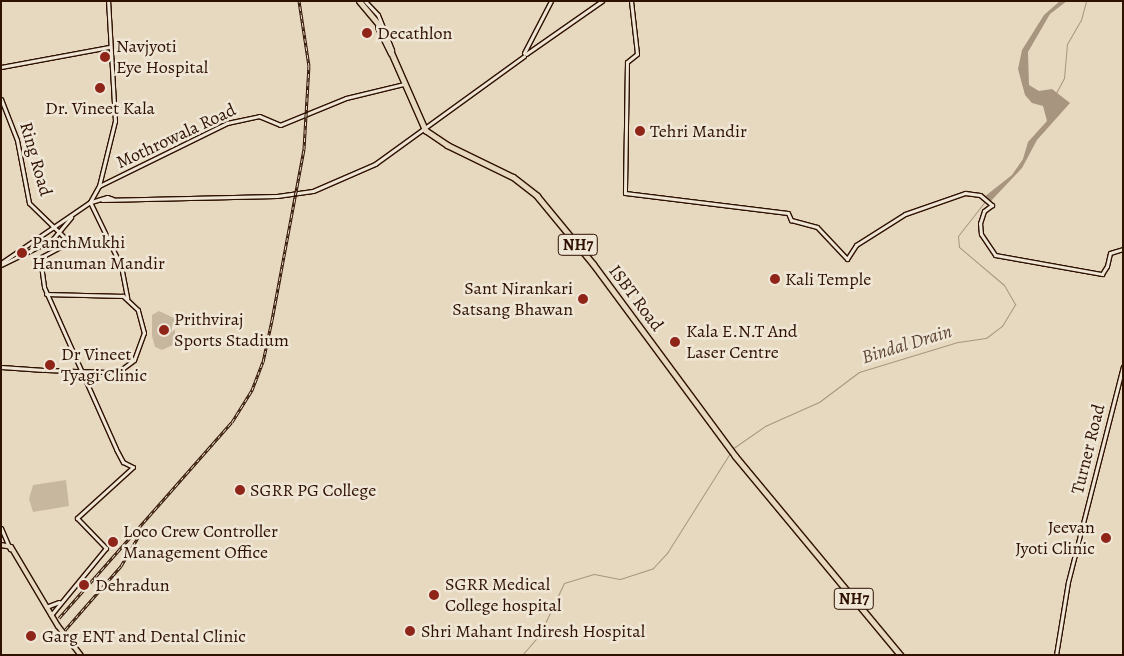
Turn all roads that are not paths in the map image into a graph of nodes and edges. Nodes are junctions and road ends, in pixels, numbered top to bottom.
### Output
1 (108, 1) edge
2 (354, 1) edge
3 (362, 1) edge
4 (551, 1) edge
5 (602, 1) edge
6 (631, 1) edge
7 (109, 46) junction
8 (390, 51) junction
9 (525, 54) junction
10 (1, 66) edge
11 (405, 84) junction
12 (1, 95) edge
13 (1, 99) edge
14 (426, 130) junction
15 (99, 186) junction
16 (90, 202) junction
17 (73, 215) junction
18 (54, 229) junction
19 (59, 232) junction
20 (1123, 249) edge
21 (1, 264) edge
22 (46, 294) junction
23 (127, 298) junction
24 (1, 367) edge
25 (1123, 367) edge
26 (81, 371) junction
27 (1, 528) edge
28 (1, 546) edge
29 (10, 547) junction
30 (60, 602) junction
31 (46, 606) junction
32 (51, 615) junction
33 (69, 643) junction
34 (79, 655) edge
35 (900, 655) edge
36 (1056, 655) edge

1 - 7 street
2 - 8 street
3 - 8 highway
4 - 9 street
5 - 9 street
6 - 20 street
7 - 10 street
7 - 15 street
8 - 11 highway
8 - 11 highway
9 - 14 street
11 - 14 highway
11 - 15 street, Mothrowala Road
12 - 18 street, Ring Road
13 - 18 street, Ring Road
14 - 16 street
14 - 35 highway, ISBT Road / NH7
15 - 16 street
16 - 17 street
16 - 23 street
17 - 18 street
17 - 19 street
18 - 19 street
18 - 21 street
19 - 21 street
19 - 22 street
22 - 23 street
22 - 26 street
23 - 26 street
24 - 26 street
25 - 36 street, Turner Road
26 - 30 street
27 - 29 street
28 - 29 main road
29 - 31 main road
30 - 31 street
30 - 32 street
31 - 32 main road
31 - 33 main road
32 - 33 main road
33 - 34 main road

